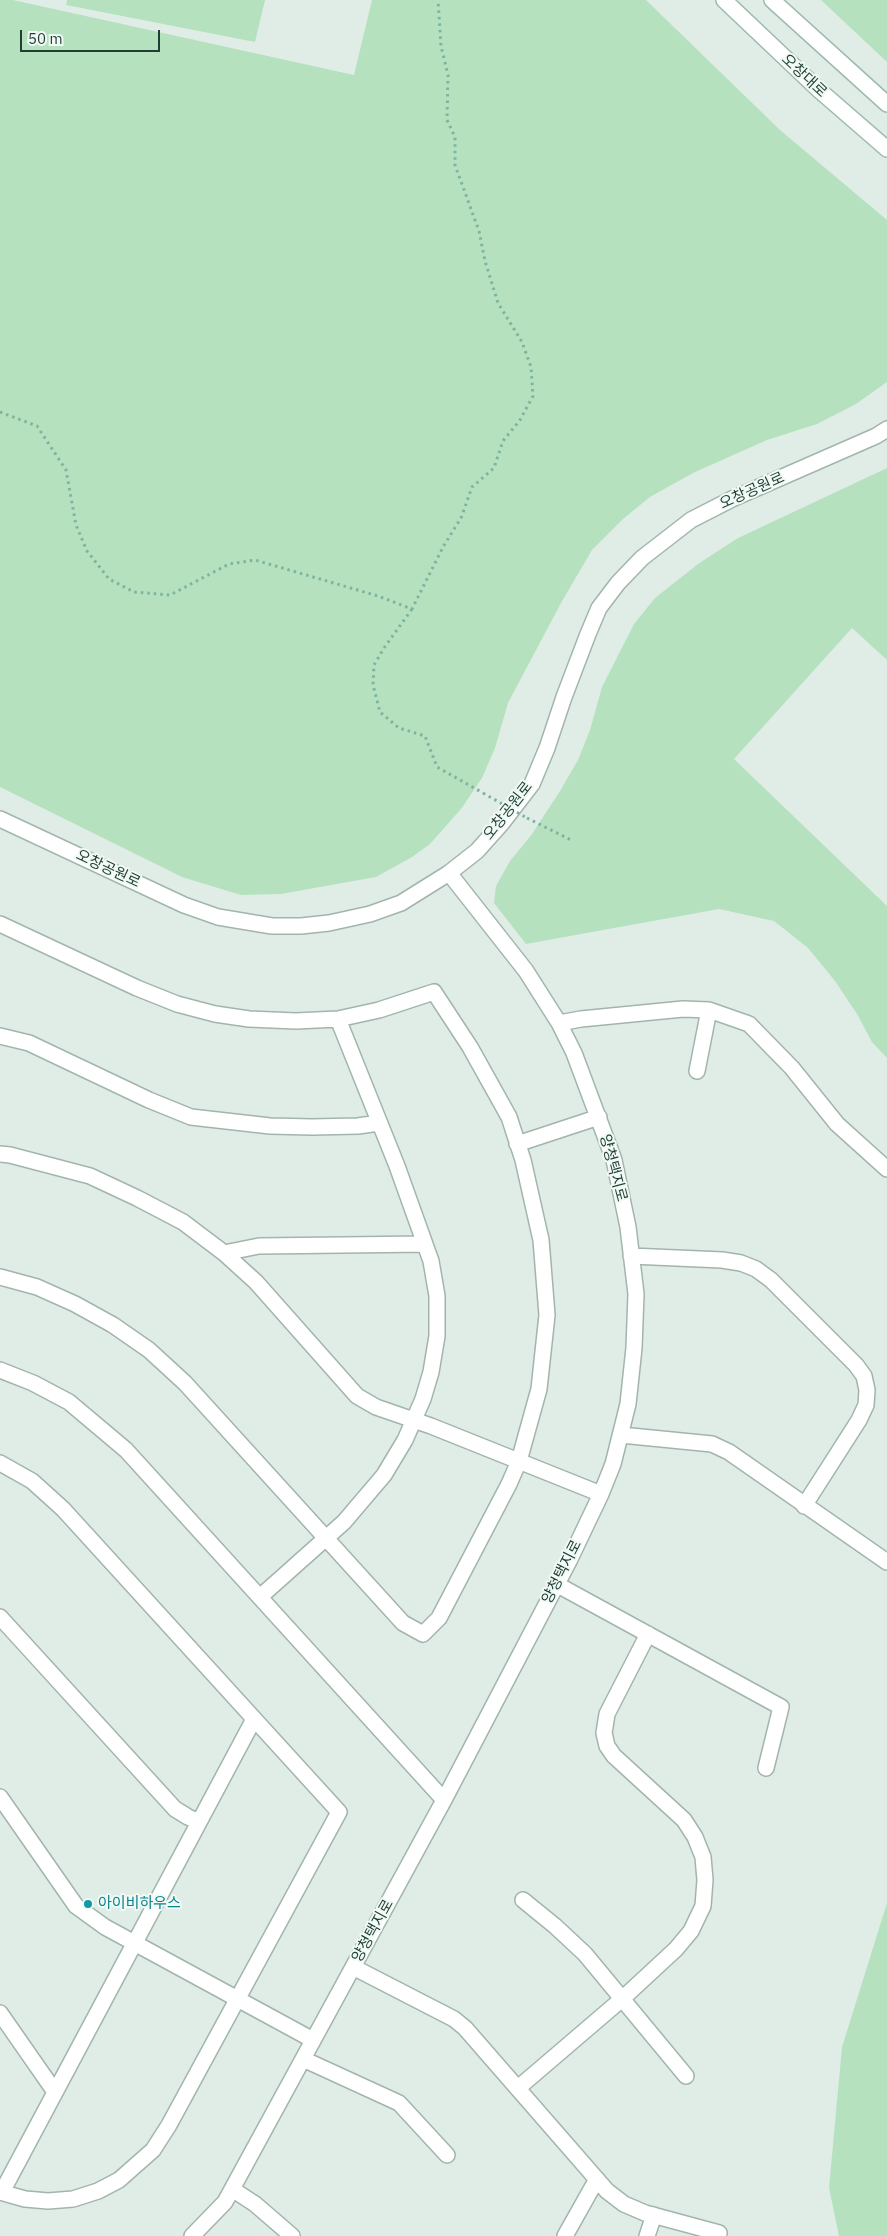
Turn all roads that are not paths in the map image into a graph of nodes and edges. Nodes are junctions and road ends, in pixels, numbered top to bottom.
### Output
1 (724, 0) edge
2 (772, 0) edge
3 (887, 104) edge
4 (887, 149) edge
5 (887, 429) edge
6 (0, 819) edge
7 (449, 874) junction
8 (0, 924) edge
9 (709, 1010) junction
10 (338, 1019) junction
11 (559, 1023) junction
12 (0, 1036) edge
13 (697, 1071) dead end
14 (599, 1117) junction
15 (379, 1123) junction
16 (517, 1144) junction
17 (0, 1154) edge
18 (887, 1169) edge
19 (425, 1244) junction
20 (224, 1253) junction
21 (631, 1256) junction
22 (0, 1277) edge
23 (0, 1370) edge
24 (414, 1420) junction
25 (621, 1435) junction
26 (519, 1461) junction
27 (0, 1463) edge
28 (601, 1494) junction
29 (804, 1506) junction
30 (326, 1538) junction
31 (887, 1562) edge
32 (556, 1584) junction
33 (261, 1596) junction
34 (0, 1617) edge
35 (648, 1634) junction
36 (254, 1719) junction
37 (766, 1768) dead end
38 (444, 1800) junction
39 (3, 1808) edge
40 (199, 1822) junction
41 (523, 1900) dead end
42 (134, 1943) junction
43 (353, 1968) junction
44 (238, 1999) junction
45 (622, 1999) junction
46 (0, 2013) edge
47 (313, 2040) junction
48 (303, 2059) junction
49 (686, 2076) dead end
50 (518, 2088) junction
51 (55, 2092) junction
52 (447, 2155) dead end
53 (597, 2179) junction
54 (232, 2189) junction
55 (1, 2192) edge
56 (654, 2216) junction
57 (719, 2233) dead end
58 (192, 2236) edge
59 (292, 2236) edge
60 (565, 2236) edge
61 (647, 2236) edge

1 - 4 street, 오창대로
2 - 3 street
5 - 7 street, 오창공원로
6 - 7 street, 오창공원로
7 - 11 street, 양청택지로
8 - 10 street
9 - 11 street
9 - 13 street
9 - 18 street
10 - 15 street
10 - 16 street
11 - 14 street, 양청택지로
12 - 15 street
14 - 16 street
14 - 21 street, 양청택지로
15 - 19 street
16 - 26 street
17 - 20 street
19 - 20 street
19 - 24 street
20 - 24 street
21 - 25 street, 양청택지로
21 - 29 street
22 - 30 street
23 - 33 street
24 - 26 street
24 - 30 street
25 - 28 street, 양청택지로
25 - 29 street
26 - 28 street
26 - 30 street
27 - 36 street
28 - 32 street, 양청택지로
29 - 31 street
30 - 33 street
32 - 35 street
32 - 38 street, 양청택지로
33 - 38 street
34 - 40 street
35 - 37 street
35 - 45 street
36 - 40 street
36 - 44 street
38 - 43 street, 양청택지로
39 - 42 street
40 - 42 street
41 - 45 street
42 - 44 street
42 - 51 street
43 - 47 street, 양청택지로
43 - 50 street
44 - 47 street
44 - 55 street
45 - 49 street
45 - 50 street
46 - 51 street
47 - 48 street, 양청택지로
48 - 52 street
48 - 54 street, 양청택지로
50 - 53 street
51 - 55 street
53 - 56 street
53 - 60 street
54 - 58 street, 양청택지로
54 - 59 street
56 - 57 street
56 - 61 street

